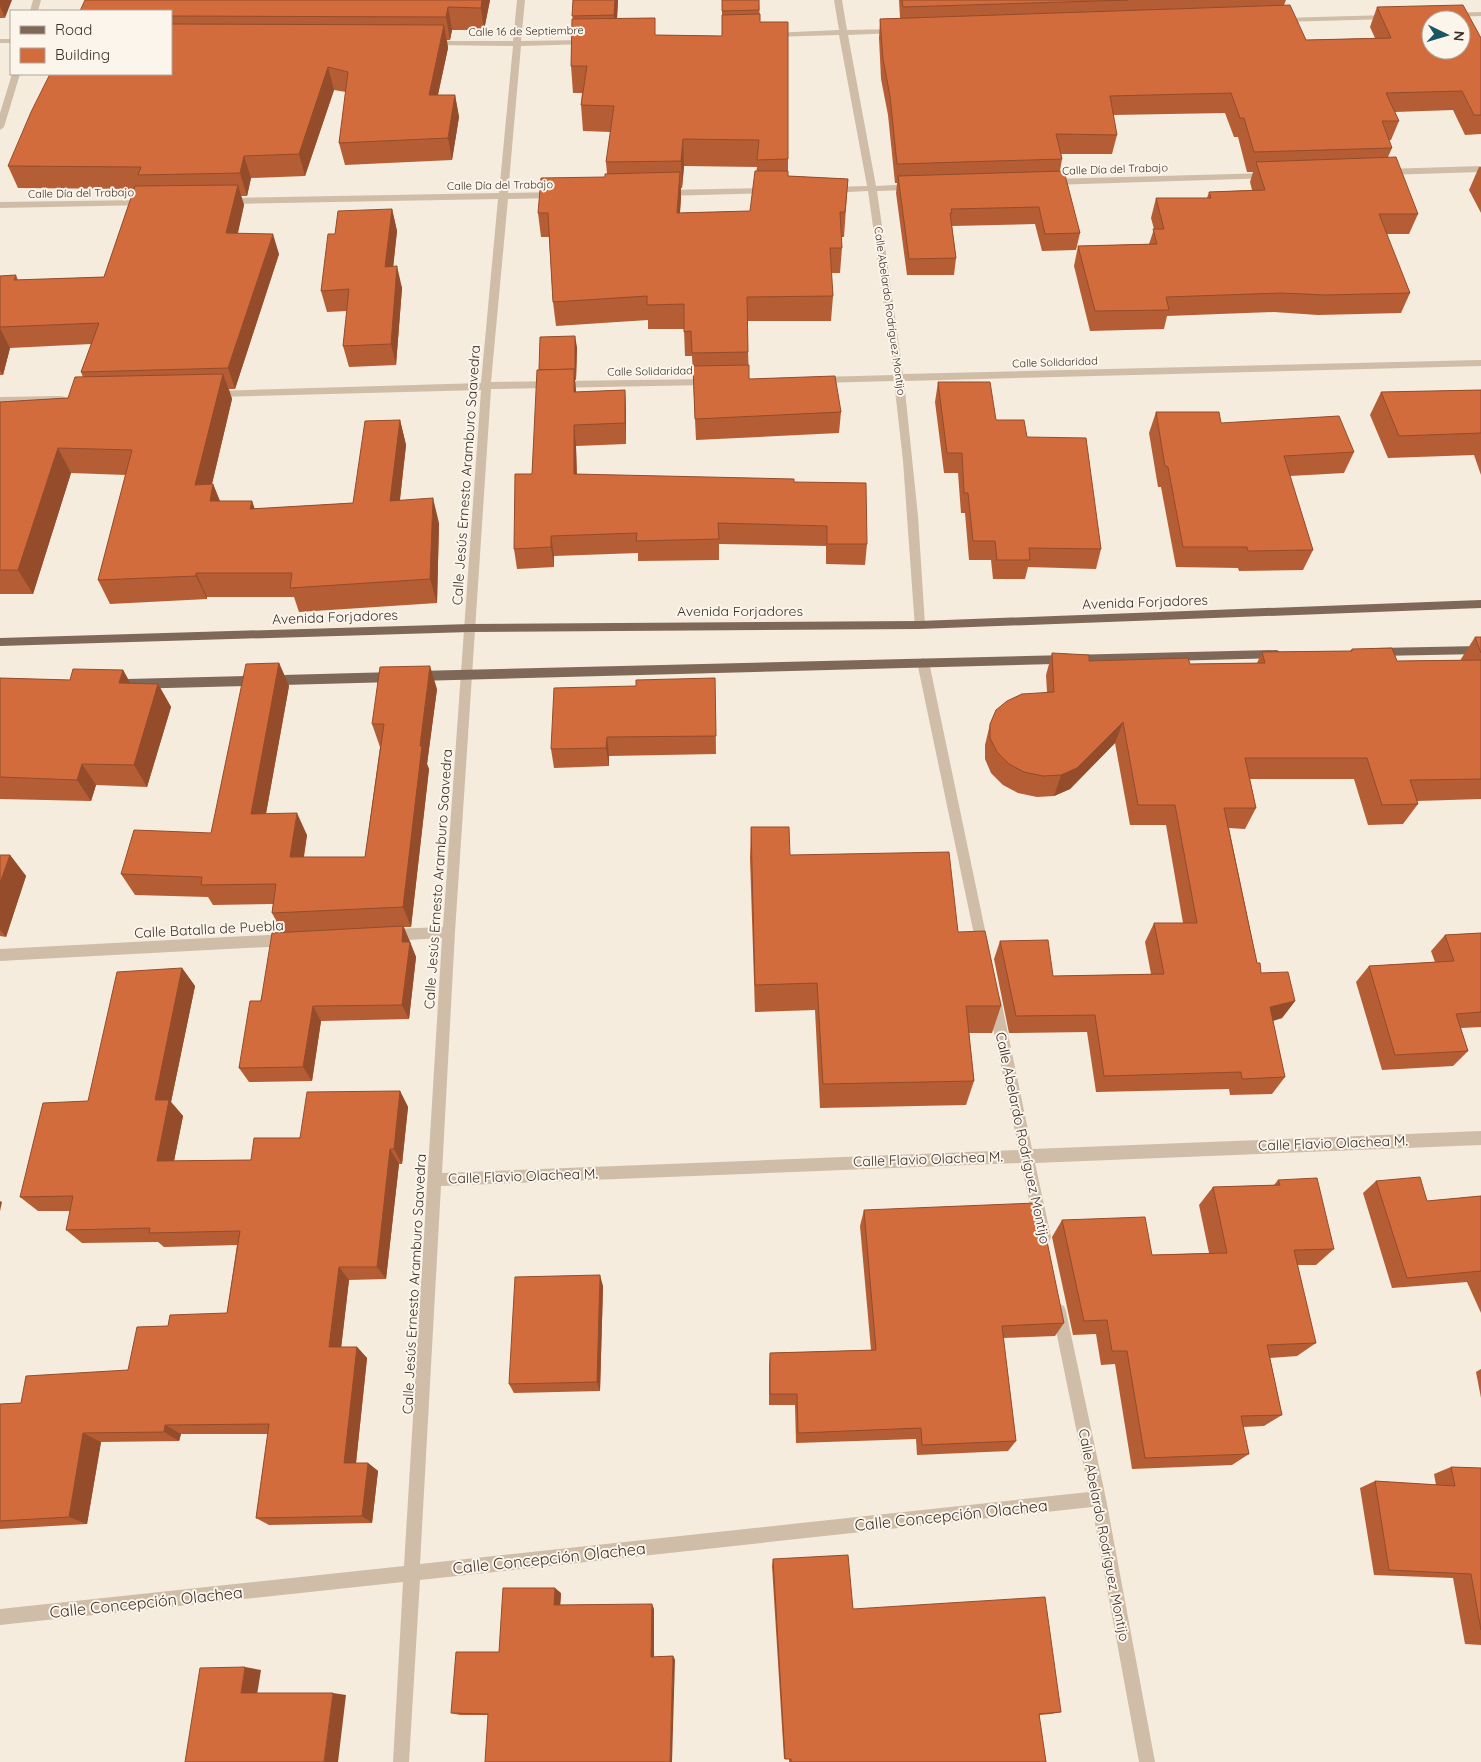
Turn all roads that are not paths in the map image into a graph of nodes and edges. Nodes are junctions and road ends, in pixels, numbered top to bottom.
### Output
1 (521, 0) edge
2 (838, 0) edge
3 (1401, 16) edge
4 (1271, 20) edge
5 (903, 31) edge
6 (843, 33) junction
7 (764, 36) edge
8 (596, 41) edge
9 (418, 43) edge
10 (517, 44) junction
11 (16, 75) edge
12 (0, 126) edge
13 (1481, 169) edge
14 (1372, 172) edge
15 (1283, 175) edge
16 (1046, 182) edge
17 (920, 187) edge
18 (872, 189) junction
19 (822, 190) edge
20 (782, 191) edge
21 (653, 193) edge
22 (563, 195) edge
23 (504, 196) junction
24 (217, 201) edge
25 (158, 202) edge
26 (0, 205) edge
27 (1481, 363) edge
28 (901, 379) junction
29 (812, 380) edge
30 (723, 382) edge
31 (486, 386) junction
32 (198, 394) edge
33 (70, 398) edge
34 (0, 400) edge
35 (1481, 604) edge
36 (919, 625) junction
37 (470, 628) junction
38 (0, 642) edge
39 (1481, 650) edge
40 (1362, 652) edge
41 (1292, 654) edge
42 (923, 662) junction
43 (466, 675) junction
44 (119, 685) edge
45 (449, 932) junction
46 (379, 936) edge
47 (299, 940) edge
48 (0, 954) edge
49 (986, 962) edge
50 (992, 991) edge
51 (1481, 1138) edge
52 (1027, 1155) junction
53 (435, 1180) junction
54 (1046, 1251) edge
55 (1056, 1298) edge
56 (1098, 1499) junction
57 (412, 1573) junction
58 (0, 1617) edge
59 (401, 1762) edge
60 (1147, 1762) edge

1 - 10 street, Calle Jesús Ernesto Aramburo Saavedra
2 - 6 street, Calle Abelardo Rodríguez Montijo
3 - 4 street
5 - 6 street
6 - 7 street
6 - 18 street, Calle Abelardo Rodríguez Montijo
8 - 10 street, Calle 16 de Septiembre
9 - 10 street, Calle 16 de Septiembre
10 - 23 street, Calle Jesús Ernesto Aramburo Saavedra
11 - 12 street
13 - 14 street
15 - 16 street, Calle Día del Trabajo
17 - 18 street
18 - 19 street
18 - 28 street, Calle Abelardo Rodríguez Montijo
20 - 21 street
22 - 23 street, Calle Día del Trabajo
23 - 24 street, Calle Día del Trabajo
23 - 31 street, Calle Jesús Ernesto Aramburo Saavedra
25 - 26 street, Calle Día del Trabajo
27 - 28 street, Calle Solidaridad
28 - 29 street, Calle Solidaridad
28 - 36 street, Calle Abelardo Rodríguez Montijo
30 - 31 street, Calle Solidaridad
31 - 32 street, Calle Solidaridad
31 - 37 street, Calle Jesús Ernesto Aramburo Saavedra
33 - 34 street
35 - 36 main road, Avenida Forjadores
36 - 37 main road, Avenida Forjadores
37 - 38 main road, Avenida Forjadores
37 - 43 street, Calle Jesús Ernesto Aramburo Saavedra
39 - 40 main road
41 - 42 main road
42 - 43 main road
42 - 49 street
43 - 44 main road
43 - 45 street, Calle Jesús Ernesto Aramburo Saavedra
45 - 46 street
45 - 53 street, Calle Jesús Ernesto Aramburo Saavedra
47 - 48 street, Calle Batalla de Puebla
50 - 52 street, Calle Abelardo Rodríguez Montijo
51 - 52 street, Calle Flavio Olachea M.
52 - 53 street, Calle Flavio Olachea M.
52 - 54 street, Calle Abelardo Rodríguez Montijo
53 - 57 street, Calle Jesús Ernesto Aramburo Saavedra
55 - 56 street, Calle Abelardo Rodríguez Montijo
56 - 57 street, Calle Concepción Olachea
56 - 60 street, Calle Abelardo Rodríguez Montijo
57 - 58 street, Calle Concepción Olachea
57 - 59 street, Calle Jesús Ernesto Aramburo Saavedra

